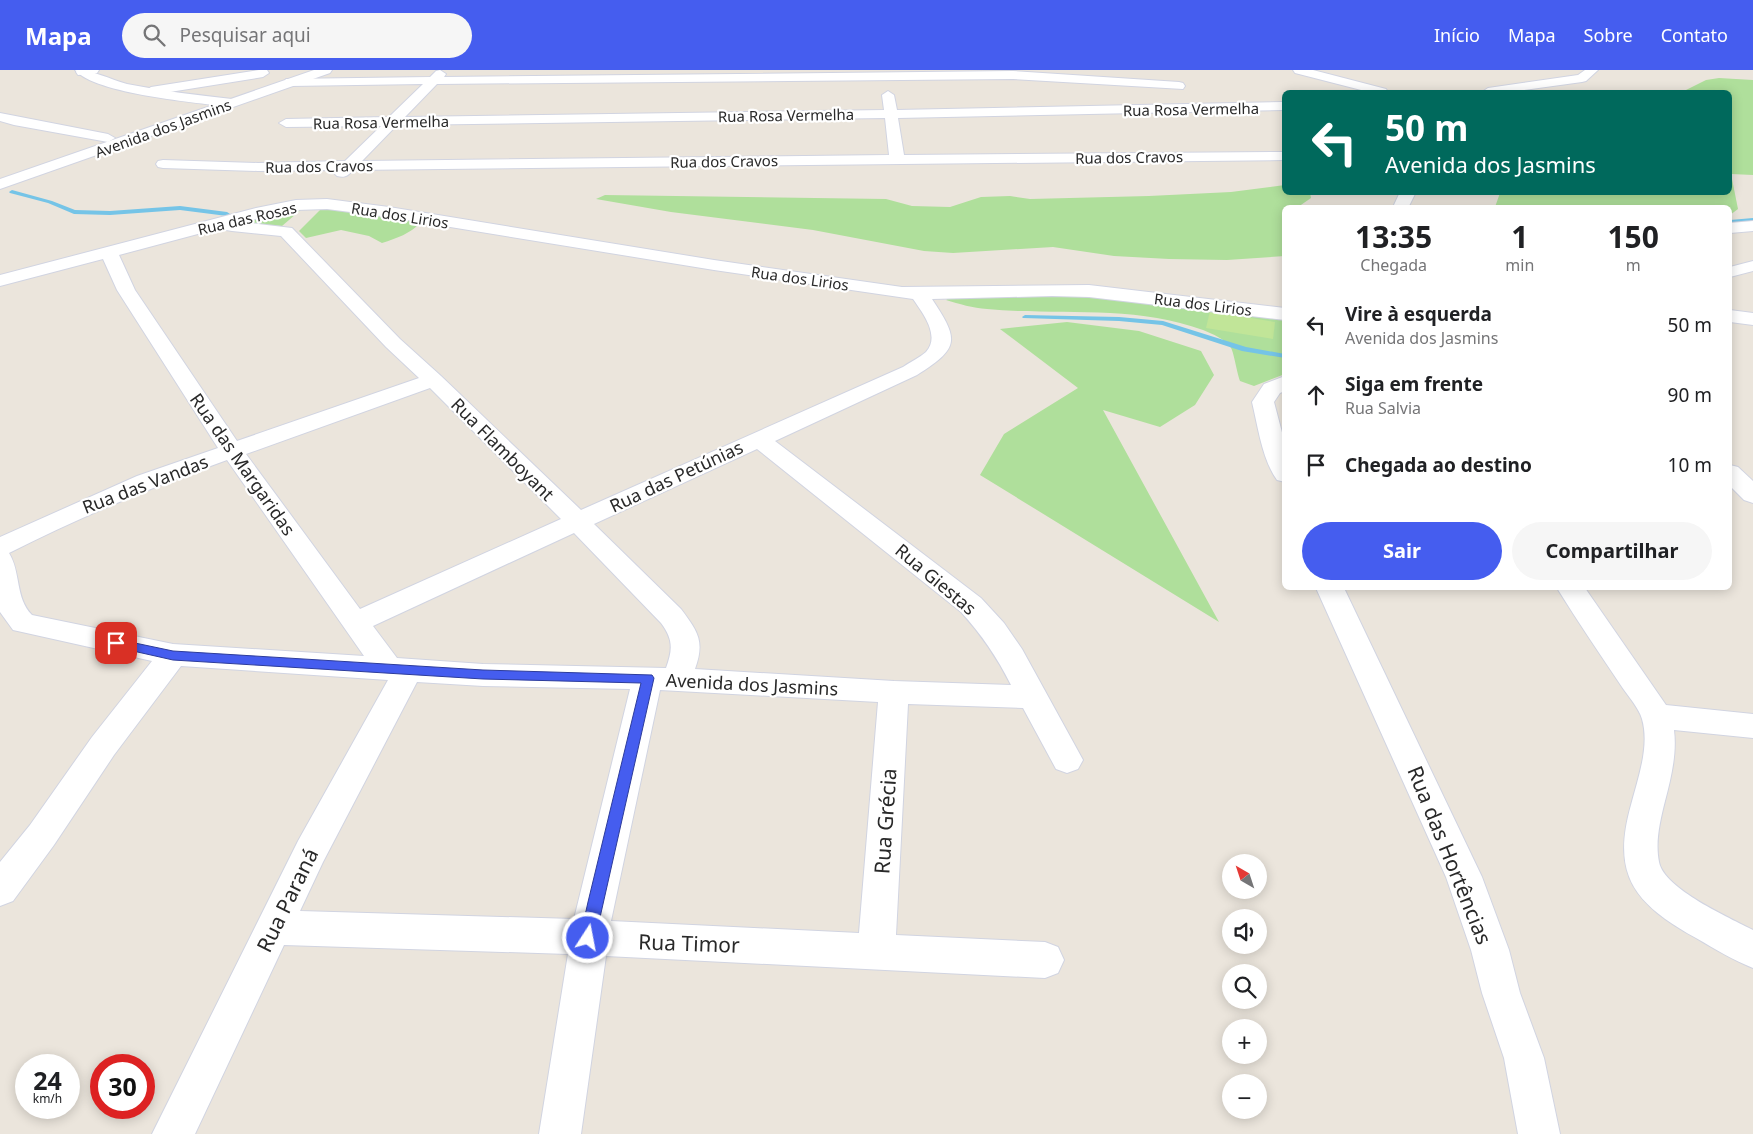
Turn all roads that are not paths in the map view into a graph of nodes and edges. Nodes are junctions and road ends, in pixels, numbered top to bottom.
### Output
1 (306, 70) edge
2 (326, 70) edge
3 (443, 70) edge
4 (1299, 70) edge
5 (1324, 70) edge
6 (1592, 70) edge
7 (85, 71) edge
8 (263, 73) dead end
9 (669, 74) edge
10 (885, 76) junction
11 (290, 82) junction
12 (432, 82) junction
13 (1180, 86) dead end
14 (1352, 88) edge
15 (1367, 90) edge
16 (1503, 90) edge
17 (151, 91) junction
18 (215, 101) junction
19 (232, 103) junction
20 (1282, 106) edge
21 (890, 113) junction
22 (0, 117) edge
23 (394, 122) junction
24 (286, 123) dead end
25 (108, 138) junction
26 (1282, 156) edge
27 (897, 159) junction
28 (163, 164) dead end
29 (348, 166) junction
30 (0, 174) edge
31 (0, 184) edge
32 (327, 192) junction
33 (214, 224) junction
34 (1753, 226) edge
35 (1732, 228) edge
36 (286, 232) junction
37 (109, 253) junction
38 (1753, 266) edge
39 (1732, 271) edge
40 (0, 281) edge
41 (919, 294) junction
42 (1282, 314) edge
43 (1732, 316) edge
44 (1753, 318) edge
45 (434, 380) junction
46 (1282, 384) edge
47 (758, 438) junction
48 (232, 451) junction
49 (1282, 467) edge
50 (1732, 467) edge
51 (1753, 470) edge
52 (1732, 474) edge
53 (1753, 495) edge
54 (577, 522) junction
55 (0, 547) edge
56 (0, 559) edge
57 (1331, 590) edge
58 (1572, 590) edge
59 (354, 623) junction
60 (173, 655) junction
61 (398, 669) junction
62 (662, 679) junction
63 (894, 692) junction
64 (1032, 697) junction
65 (1657, 716) junction
66 (1753, 726) edge
67 (1067, 760) dead end
68 (0, 890) edge
69 (273, 927) junction
70 (588, 938) junction
71 (1753, 950) edge
72 (876, 951) junction
73 (1045, 960) dead end
74 (174, 1134) edge
75 (560, 1134) edge
76 (1539, 1134) edge

1 - 18 street, Avenida dos Jasmins
2 - 11 street, Avenida dos Jasmins
3 - 12 street
4 - 14 street
5 - 14 street
6 - 16 street
7 - 17 street
8 - 17 street
9 - 10 street
9 - 12 street
10 - 13 street
10 - 21 street
11 - 12 street
11 - 19 street, Avenida dos Jasmins
12 - 23 street
14 - 15 street
17 - 18 street
18 - 19 street
18 - 25 street, Avenida dos Jasmins
19 - 31 street, Avenida dos Jasmins
20 - 21 street, Rua Rosa Vermelha
21 - 23 street, Rua Rosa Vermelha
21 - 27 street
22 - 25 street
23 - 24 street, Rua Rosa Vermelha
23 - 29 street
25 - 30 street, Avenida dos Jasmins
26 - 27 street, Rua dos Cravos
27 - 29 street, Rua dos Cravos
28 - 29 street, Rua dos Cravos
29 - 32 street
32 - 33 street, Rua das Rosas
32 - 36 street
32 - 41 street, Rua dos Lirios
33 - 36 street
33 - 37 street, Rua das Rosas
34 - 35 street
36 - 45 street, Rua Flamboyant
37 - 40 street, Rua das Rosas
37 - 48 street, Rua das Margaridas
38 - 39 street
41 - 42 street, Rua dos Lirios
41 - 47 street, Rua das Petúnias
43 - 44 street
45 - 48 street, Rua das Vandas
45 - 54 street, Rua Flamboyant
46 - 49 street
47 - 54 street, Rua das Petúnias
47 - 64 street, Rua Giestas
48 - 55 street, Rua das Vandas
48 - 59 street, Rua das Margaridas
50 - 51 street
52 - 53 street
54 - 59 street, Rua das Petúnias
54 - 62 street, Rua Flamboyant
56 - 60 street, Avenida dos Jasmins
57 - 76 street, Rua das Hortências
58 - 65 street
59 - 61 street, Rua das Margaridas
60 - 61 street, Avenida dos Jasmins
60 - 68 street
61 - 62 street, Avenida dos Jasmins
61 - 69 street, Rua Paraná
62 - 63 street, Avenida dos Jasmins
62 - 70 street, Rua Flamboyant
63 - 64 street, Avenida dos Jasmins
63 - 72 street, Rua Grécia
64 - 67 street, Rua Giestas
65 - 66 street
65 - 71 street
69 - 70 street, Rua Timor
69 - 74 street, Rua Paraná
70 - 72 street, Rua Timor
70 - 75 street, Rua Flamboyant
72 - 73 street, Rua Timor

